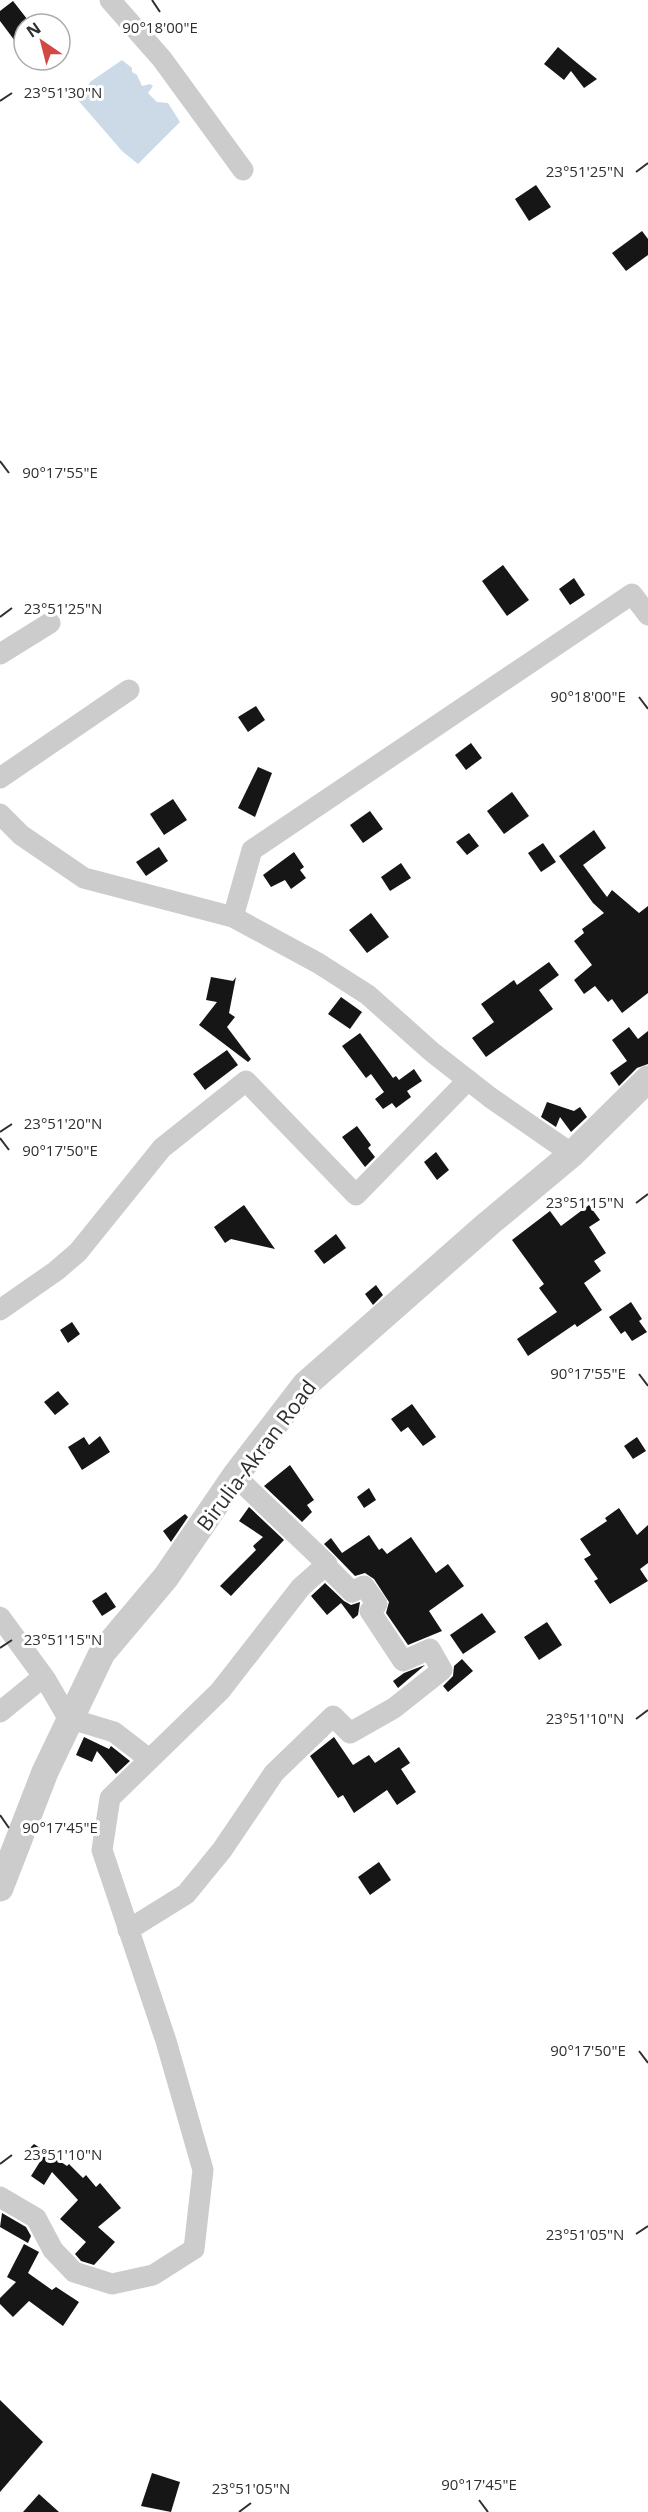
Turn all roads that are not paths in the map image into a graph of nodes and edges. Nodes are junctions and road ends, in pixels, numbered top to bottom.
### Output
1 (110, 0) edge
2 (243, 170) dead end
3 (640, 590) edge
4 (648, 615) edge
5 (50, 623) dead end
6 (0, 654) edge
7 (129, 690) dead end
8 (0, 778) edge
9 (0, 814) edge
10 (233, 917) junction
11 (648, 1079) edge
12 (468, 1080) junction
13 (572, 1154) junction
14 (0, 1310) edge
15 (235, 1476) junction
16 (326, 1566) junction
17 (0, 1617) edge
18 (43, 1677) junction
19 (0, 1712) edge
20 (68, 1718) junction
21 (148, 1759) junction
22 (0, 1888) edge
23 (128, 1930) junction
24 (0, 2197) edge

1 - 2 street
3 - 4 street
3 - 10 street
5 - 6 street
7 - 8 street
9 - 10 street
10 - 12 street
11 - 13 street, Birulia-Akran Road
12 - 13 street
12 - 14 street
13 - 15 street, Birulia-Akran Road
15 - 16 street
15 - 20 street, Birulia-Akran Road
16 - 21 street
16 - 23 street
17 - 18 street
18 - 19 street
18 - 20 street
20 - 21 street
20 - 22 street, Birulia-Akran Road
21 - 23 street
23 - 24 street

